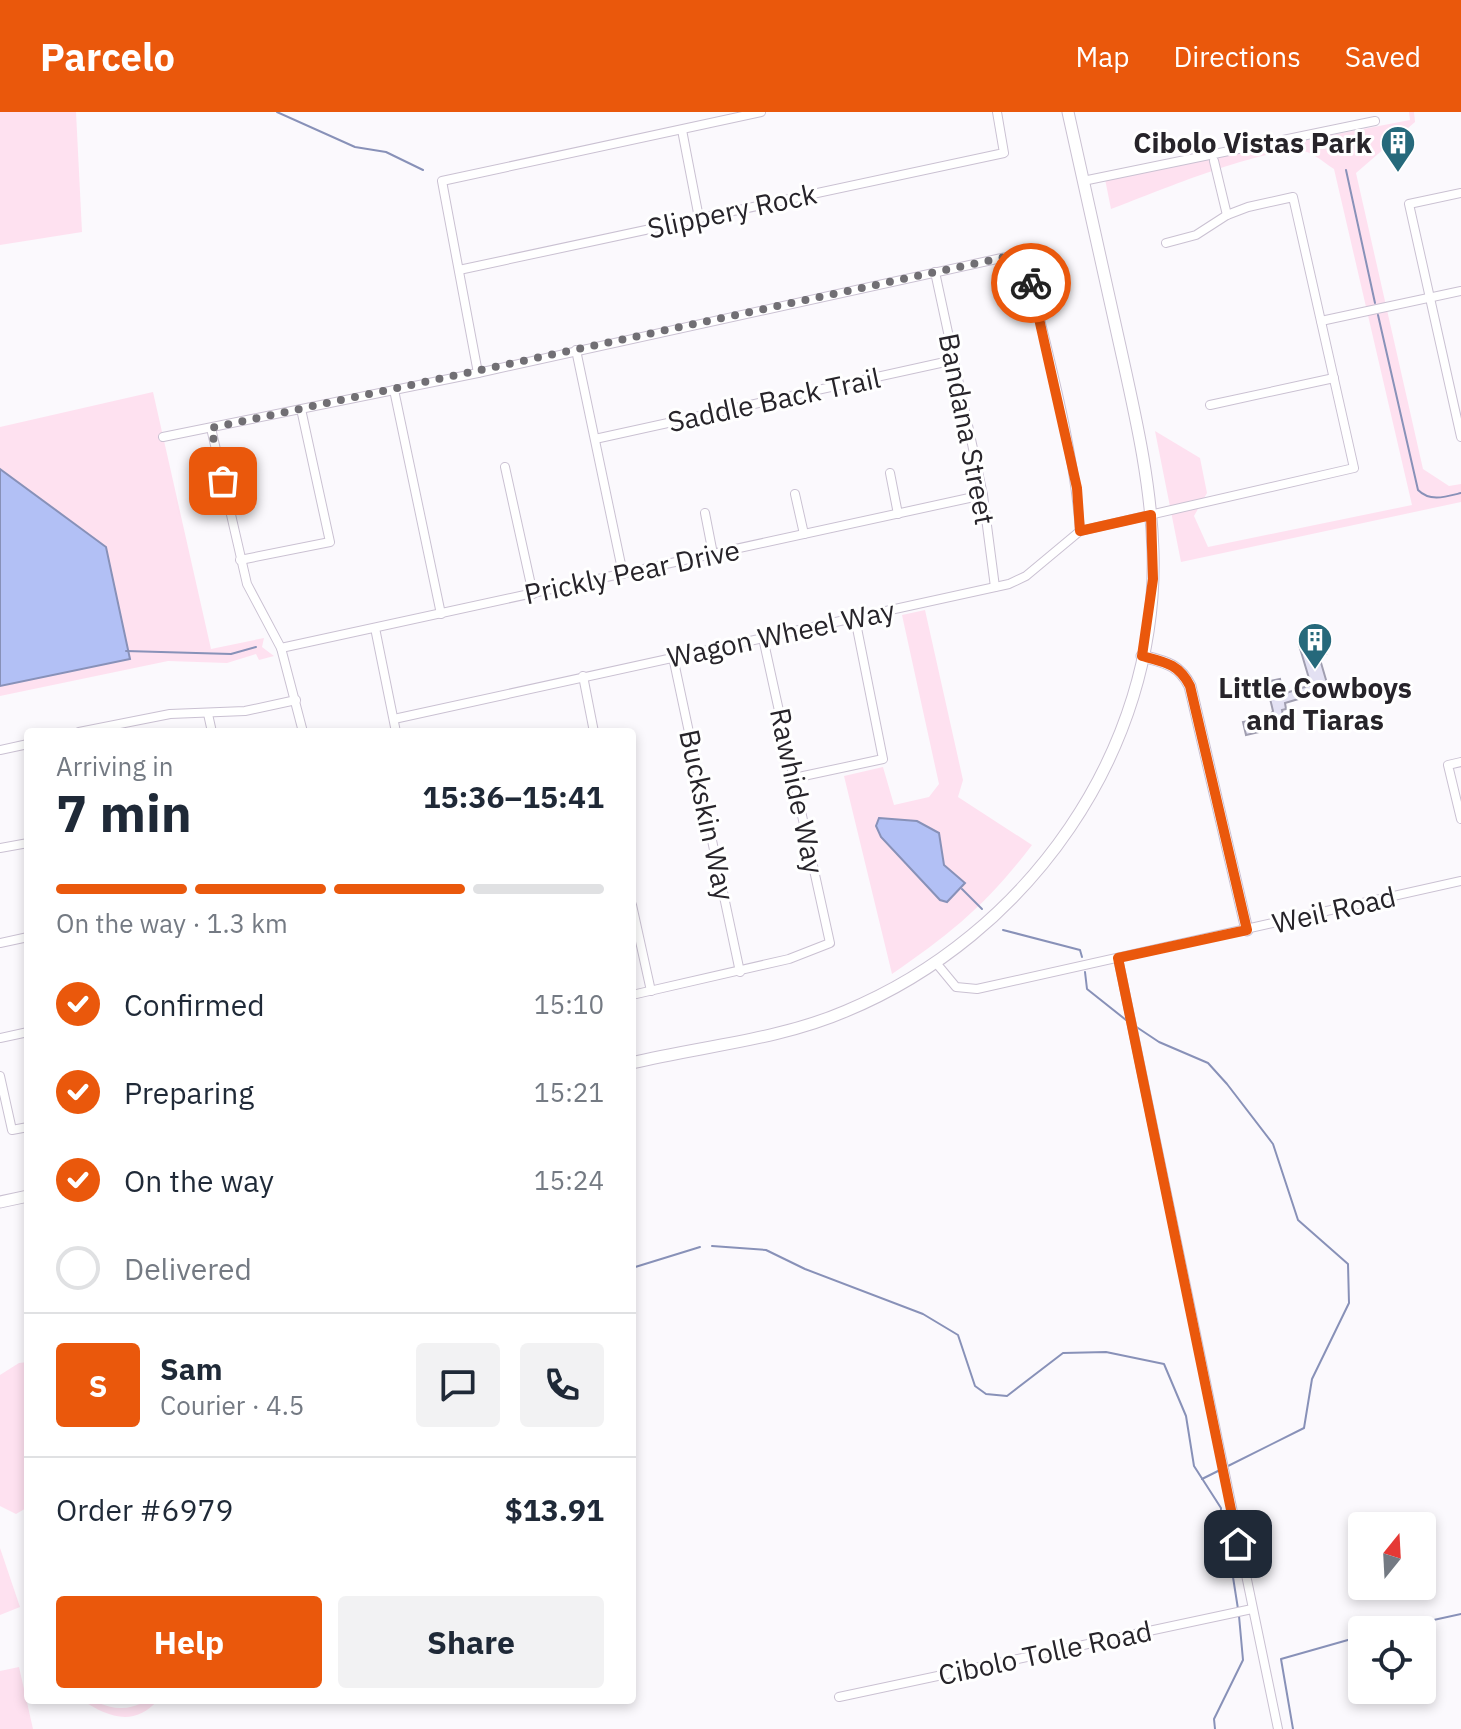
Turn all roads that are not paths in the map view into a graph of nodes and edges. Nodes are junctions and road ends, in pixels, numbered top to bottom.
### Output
1 (761, 112) edge
2 (997, 112) edge
3 (1068, 112) edge
4 (1375, 121) dead end
5 (682, 130) junction
6 (1214, 161) dead end
7 (1083, 181) junction
8 (1461, 193) edge
9 (1227, 215) junction
10 (699, 218) junction
11 (1166, 243) dead end
12 (459, 270) junction
13 (935, 272) junction
14 (1461, 291) edge
15 (1429, 298) junction
16 (1321, 321) junction
17 (576, 350) junction
18 (954, 360) junction
19 (478, 373) junction
20 (1334, 378) junction
21 (394, 390) junction
22 (1456, 391) edge
23 (1210, 405) dead end
24 (301, 409) junction
25 (211, 428) junction
26 (163, 437) dead end
27 (1461, 437) edge
28 (595, 439) junction
29 (505, 467) dead end
30 (890, 473) dead end
31 (795, 494) dead end
32 (983, 495) junction
33 (705, 513) dead end
34 (898, 514) junction
35 (1151, 515) junction
36 (1080, 531) junction
37 (804, 534) junction
38 (713, 554) junction
39 (240, 560) junction
40 (623, 574) junction
41 (995, 587) junction
42 (533, 594) junction
43 (441, 614) junction
44 (855, 618) junction
45 (375, 628) junction
46 (763, 638) junction
47 (281, 648) junction
48 (1142, 656) junction
49 (673, 657) junction
50 (583, 676) junction
51 (296, 700) junction
52 (208, 714) junction
53 (394, 719) junction
54 (113, 728) edge
55 (211, 728) edge
56 (302, 728) edge
57 (395, 728) edge
58 (593, 728) edge
59 (24, 745) edge
60 (0, 750) edge
61 (1461, 762) edge
62 (794, 778) junction
63 (1461, 819) edge
64 (24, 844) edge
65 (0, 848) edge
66 (1461, 881) edge
67 (636, 923) edge
68 (1247, 930) junction
69 (24, 938) edge
70 (0, 943) edge
71 (1118, 958) junction
72 (937, 964) junction
73 (740, 972) junction
74 (651, 991) junction
75 (636, 994) edge
76 (24, 1033) edge
77 (0, 1038) edge
78 (636, 1062) edge
79 (0, 1076) edge
80 (24, 1128) edge
81 (24, 1197) edge
82 (0, 1202) edge
83 (1252, 1609) junction
84 (839, 1697) dead end
85 (1278, 1729) edge

1 - 5 street
2 - 10 street, Slippery Rock
3 - 7 main road
4 - 7 street
5 - 10 street
5 - 12 street
6 - 9 street
7 - 35 main road
8 - 15 street
9 - 11 street
9 - 16 street
10 - 12 street, Slippery Rock
12 - 19 street
13 - 17 street
13 - 18 street, Bandana Street
13 - 36 street
14 - 15 street
15 - 16 street
15 - 22 street
16 - 20 street
17 - 19 street
17 - 28 street
18 - 28 street, Saddle Back Trail
18 - 32 street, Bandana Street
19 - 21 street
20 - 23 street
20 - 35 street, Wagon Wheel Way
21 - 24 street
21 - 43 street
22 - 27 street
24 - 25 street
24 - 39 street
25 - 26 street
25 - 39 street
28 - 40 street
29 - 42 street
30 - 34 street
31 - 37 street
32 - 34 street, Prickly Pear Drive
32 - 41 street, Bandana Street
33 - 38 street
34 - 37 street, Prickly Pear Drive
35 - 36 street, Wagon Wheel Way
35 - 48 main road
36 - 41 street, Wagon Wheel Way
37 - 38 street, Prickly Pear Drive
38 - 40 street, Prickly Pear Drive
39 - 47 street
40 - 42 street, Prickly Pear Drive
41 - 44 street, Wagon Wheel Way
42 - 43 street, Prickly Pear Drive
43 - 45 street, Prickly Pear Drive
44 - 46 street, Wagon Wheel Way
44 - 62 street
45 - 47 street, Prickly Pear Drive
45 - 53 street
46 - 49 street, Wagon Wheel Way
46 - 62 street, Rawhide Way
47 - 51 street
48 - 68 main road
48 - 72 main road
49 - 50 street, Wagon Wheel Way
49 - 73 street, Buckskin Way
50 - 53 street, Wagon Wheel Way
50 - 58 street
51 - 52 street
51 - 56 street
52 - 54 street
52 - 55 street
53 - 57 street
59 - 60 street
61 - 63 street
62 - 73 street, Rawhide Way
64 - 65 street
66 - 68 street, Weil Road
67 - 74 street
68 - 71 street, Weil Road
69 - 70 street
71 - 72 street, Weil Road
71 - 83 street
72 - 78 main road
73 - 74 street
74 - 75 street
76 - 77 street
79 - 80 street
81 - 82 main road
83 - 84 street, Cibolo Tolle Road
83 - 85 street

